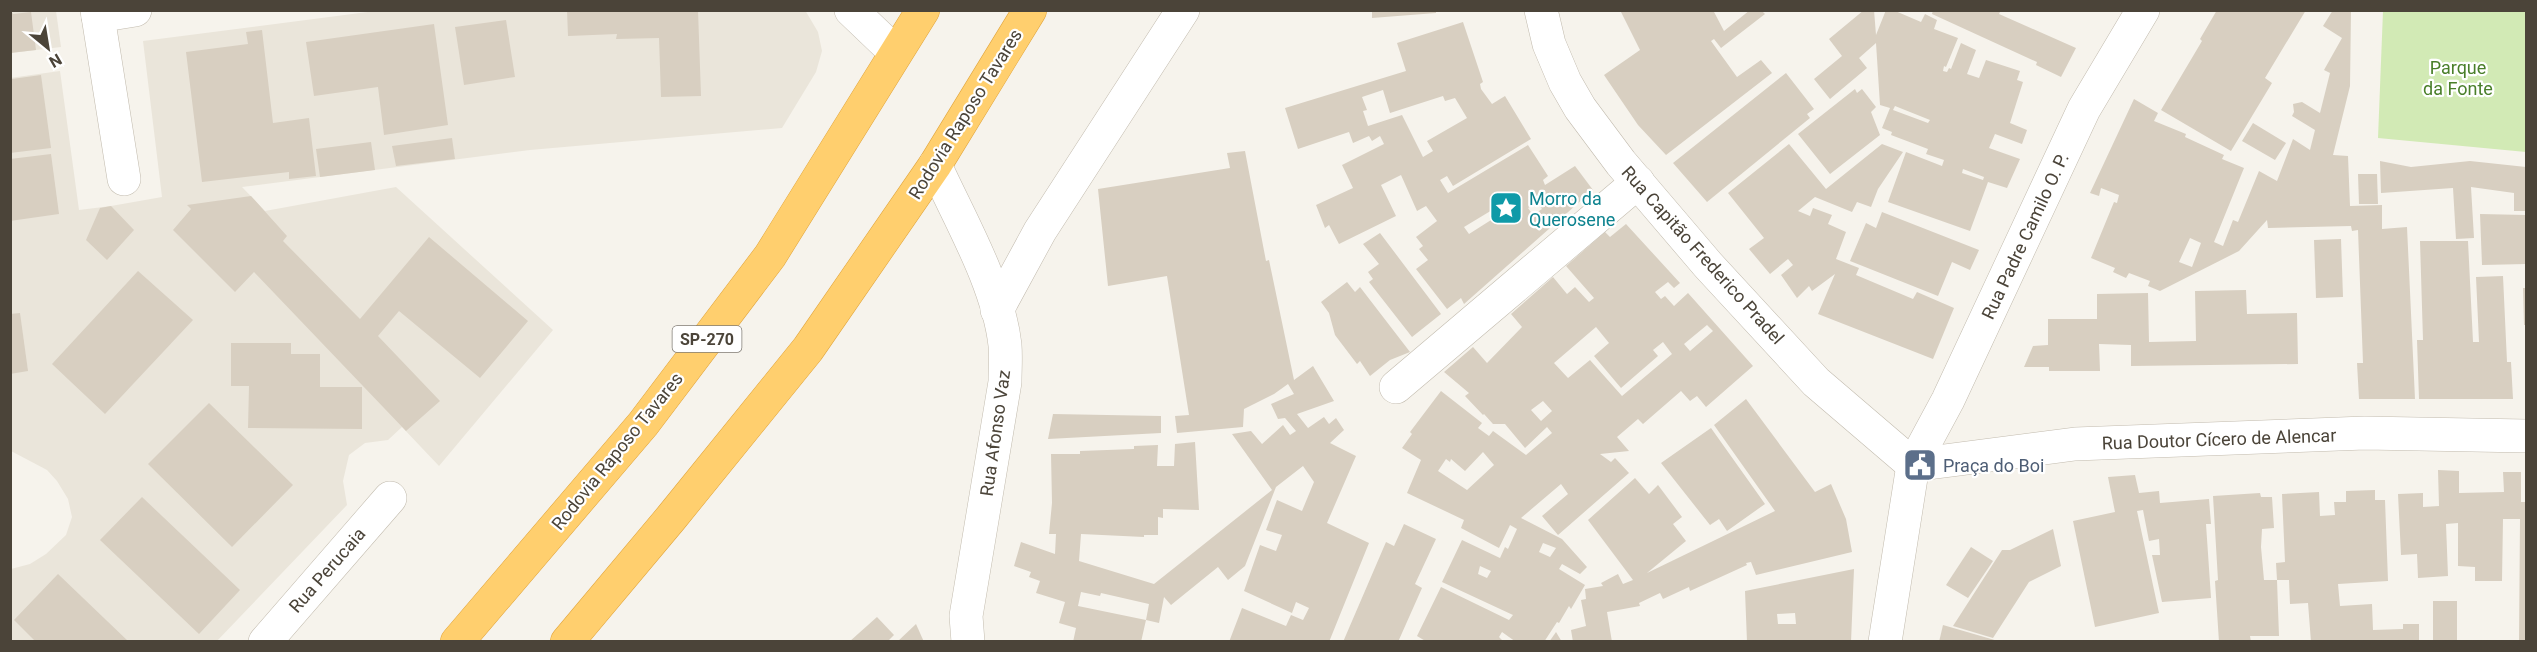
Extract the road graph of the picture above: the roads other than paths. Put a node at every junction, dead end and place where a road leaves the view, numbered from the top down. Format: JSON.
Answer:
{"nodes":[{"id":1,"x":135,"y":10,"type":"edge"},
{"id":2,"x":851,"y":10,"type":"edge"},
{"id":3,"x":923,"y":10,"type":"edge"},
{"id":4,"x":1030,"y":10,"type":"edge"},
{"id":5,"x":1183,"y":10,"type":"edge"},
{"id":6,"x":1541,"y":10,"type":"edge"},
{"id":7,"x":2143,"y":10,"type":"edge"},
{"id":8,"x":98,"y":13,"type":"edge"},
{"id":9,"x":895,"y":52,"type":"junction"},
{"id":10,"x":935,"y":165,"type":"junction"},
{"id":11,"x":124,"y":178,"type":"dead end"},
{"id":12,"x":1638,"y":182,"type":"junction"},
{"id":13,"x":997,"y":310,"type":"junction"},
{"id":14,"x":1396,"y":387,"type":"dead end"},
{"id":15,"x":2526,"y":436,"type":"edge"},
{"id":16,"x":1913,"y":465,"type":"junction"},
{"id":17,"x":390,"y":498,"type":"dead end"},
{"id":18,"x":265,"y":642,"type":"edge"},
{"id":19,"x":457,"y":642,"type":"edge"},
{"id":20,"x":567,"y":642,"type":"edge"},
{"id":21,"x":968,"y":642,"type":"edge"},
{"id":22,"x":1885,"y":642,"type":"edge"}],
"edges":[{"from":1,"to":8,"type":"street"},
{"from":2,"to":9,"type":"street"},
{"from":3,"to":9,"type":"highway","name":"Rodovia Raposo Tavares","number":"SP-270"},
{"from":4,"to":10,"type":"highway","name":"Rodovia Raposo Tavares"},
{"from":5,"to":13,"type":"street"},
{"from":6,"to":12,"type":"street","name":"Rua Capitão Frederico Pradel"},
{"from":7,"to":16,"type":"street","name":"Rua Padre Camilo O. P."},
{"from":8,"to":11,"type":"street"},
{"from":9,"to":19,"type":"highway","name":"Rodovia Raposo Tavares","number":"SP-270"},
{"from":10,"to":13,"type":"street","name":"Rua Afonso Vaz"},
{"from":10,"to":20,"type":"highway","name":"Rodovia Raposo Tavares"},
{"from":12,"to":14,"type":"street"},
{"from":12,"to":16,"type":"street","name":"Rua Capitão Frederico Pradel"},
{"from":13,"to":21,"type":"street","name":"Rua Afonso Vaz"},
{"from":15,"to":16,"type":"street","name":"Rua Doutor Cícero de Alencar"},
{"from":16,"to":22,"type":"street","name":"Rua Padre Camilo O. P."},
{"from":17,"to":18,"type":"street","name":"Rua Perucaia"}]}
